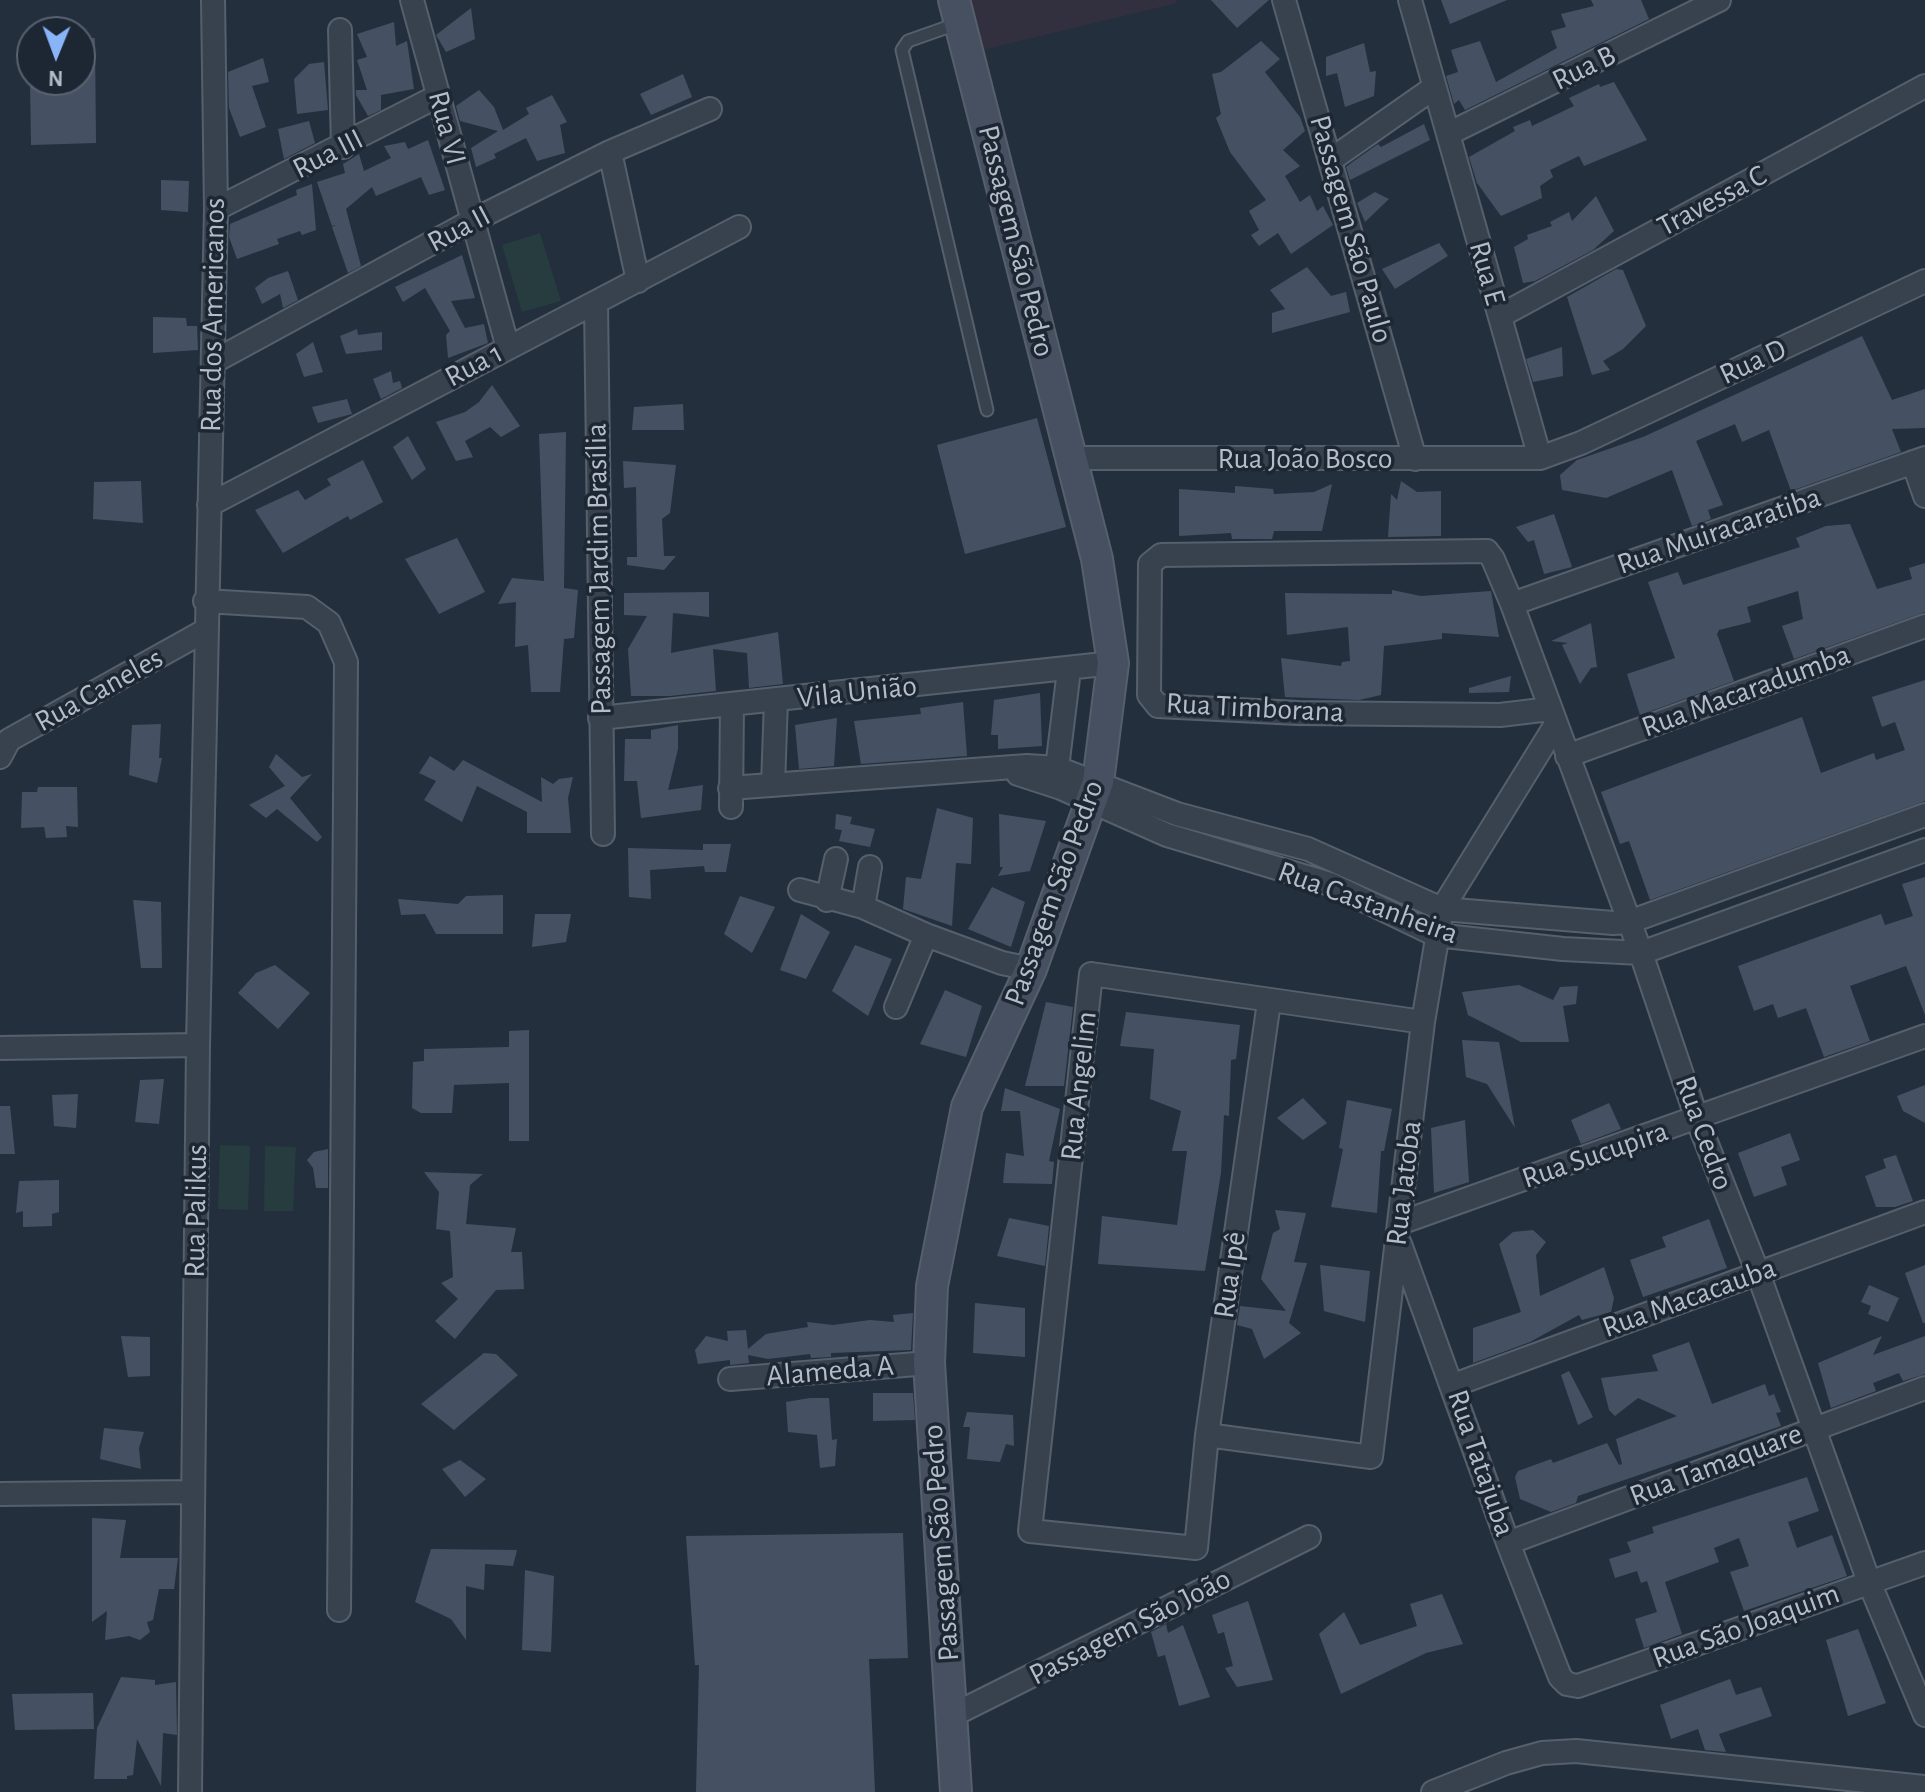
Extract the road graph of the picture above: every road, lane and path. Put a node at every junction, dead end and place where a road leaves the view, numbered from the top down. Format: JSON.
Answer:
{"nodes":[{"id":1,"x":213,"y":0,"type":"edge"},
{"id":2,"x":412,"y":0,"type":"edge"},
{"id":3,"x":1284,"y":0,"type":"edge"},
{"id":4,"x":1719,"y":0,"type":"edge"},
{"id":5,"x":1412,"y":8,"type":"edge"},
{"id":6,"x":957,"y":11,"type":"edge"},
{"id":7,"x":340,"y":30,"type":"dead end"},
{"id":8,"x":1925,"y":86,"type":"edge"},
{"id":9,"x":1432,"y":89,"type":"junction"},
{"id":10,"x":438,"y":96,"type":"junction"},
{"id":11,"x":710,"y":109,"type":"dead end"},
{"id":12,"x":1448,"y":134,"type":"junction"},
{"id":13,"x":343,"y":147,"type":"junction"},
{"id":14,"x":610,"y":152,"type":"junction"},
{"id":15,"x":1332,"y":159,"type":"junction"},
{"id":16,"x":216,"y":209,"type":"junction"},
{"id":17,"x":472,"y":221,"type":"junction"},
{"id":18,"x":739,"y":227,"type":"dead end"},
{"id":19,"x":638,"y":281,"type":"junction"},
{"id":20,"x":1925,"y":281,"type":"edge"},
{"id":21,"x":596,"y":304,"type":"junction"},
{"id":22,"x":1500,"y":316,"type":"junction"},
{"id":23,"x":508,"y":348,"type":"junction"},
{"id":24,"x":213,"y":362,"type":"junction"},
{"id":25,"x":987,"y":410,"type":"dead end"},
{"id":26,"x":1070,"y":458,"type":"junction"},
{"id":27,"x":1540,"y":458,"type":"junction"},
{"id":28,"x":1415,"y":459,"type":"junction"},
{"id":29,"x":1919,"y":460,"type":"edge"},
{"id":30,"x":1925,"y":496,"type":"edge"},
{"id":31,"x":209,"y":505,"type":"junction"},
{"id":32,"x":1487,"y":551,"type":"joint"},
{"id":33,"x":205,"y":601,"type":"junction"},
{"id":34,"x":1512,"y":604,"type":"junction"},
{"id":35,"x":1925,"y":626,"type":"edge"},
{"id":36,"x":206,"y":630,"type":"junction"},
{"id":37,"x":1113,"y":663,"type":"junction"},
{"id":38,"x":1069,"y":670,"type":"junction"},
{"id":39,"x":776,"y":700,"type":"junction"},
{"id":40,"x":732,"y":705,"type":"junction"},
{"id":41,"x":1552,"y":717,"type":"junction"},
{"id":42,"x":600,"y":718,"type":"junction"},
{"id":43,"x":1567,"y":756,"type":"junction"},
{"id":44,"x":0,"y":757,"type":"edge"},
{"id":45,"x":1057,"y":768,"type":"junction"},
{"id":46,"x":1005,"y":770,"type":"junction"},
{"id":47,"x":773,"y":785,"type":"junction"},
{"id":48,"x":1095,"y":792,"type":"junction"},
{"id":49,"x":1177,"y":814,"type":"junction"},
{"id":50,"x":1925,"y":815,"type":"edge"},
{"id":51,"x":603,"y":834,"type":"dead end"},
{"id":52,"x":1167,"y":835,"type":"junction"},
{"id":53,"x":1925,"y":850,"type":"edge"},
{"id":54,"x":836,"y":859,"type":"dead end"},
{"id":55,"x":870,"y":867,"type":"dead end"},
{"id":56,"x":800,"y":890,"type":"dead end"},
{"id":57,"x":827,"y":900,"type":"junction"},
{"id":58,"x":863,"y":907,"type":"junction"},
{"id":59,"x":1442,"y":909,"type":"junction"},
{"id":60,"x":1629,"y":922,"type":"junction"},
{"id":61,"x":926,"y":935,"type":"junction"},
{"id":62,"x":1436,"y":935,"type":"junction"},
{"id":63,"x":1641,"y":953,"type":"junction"},
{"id":64,"x":1031,"y":969,"type":"junction"},
{"id":65,"x":1269,"y":1002,"type":"junction"},
{"id":66,"x":896,"y":1007,"type":"dead end"},
{"id":67,"x":1423,"y":1022,"type":"junction"},
{"id":68,"x":1925,"y":1036,"type":"edge"},
{"id":69,"x":198,"y":1045,"type":"junction"},
{"id":70,"x":0,"y":1048,"type":"edge"},
{"id":71,"x":1697,"y":1119,"type":"junction"},
{"id":72,"x":1925,"y":1212,"type":"edge"},
{"id":73,"x":1399,"y":1231,"type":"junction"},
{"id":74,"x":1758,"y":1273,"type":"junction"},
{"id":75,"x":929,"y":1363,"type":"junction"},
{"id":76,"x":730,"y":1379,"type":"dead end"},
{"id":77,"x":1454,"y":1385,"type":"junction"},
{"id":78,"x":1925,"y":1388,"type":"edge"},
{"id":79,"x":1814,"y":1428,"type":"junction"},
{"id":80,"x":1207,"y":1435,"type":"junction"},
{"id":81,"x":193,"y":1492,"type":"junction"},
{"id":82,"x":0,"y":1494,"type":"edge"},
{"id":83,"x":1309,"y":1537,"type":"dead end"},
{"id":84,"x":1508,"y":1543,"type":"junction"},
{"id":85,"x":1196,"y":1548,"type":"joint"},
{"id":86,"x":1925,"y":1563,"type":"edge"},
{"id":87,"x":1869,"y":1582,"type":"junction"},
{"id":88,"x":339,"y":1610,"type":"dead end"},
{"id":89,"x":1567,"y":1684,"type":"joint"},
{"id":90,"x":1925,"y":1715,"type":"edge"},
{"id":91,"x":951,"y":1716,"type":"junction"},
{"id":92,"x":1820,"y":1784,"type":"edge"},
{"id":93,"x":1872,"y":1787,"type":"edge"},
{"id":94,"x":1918,"y":1789,"type":"edge"},
{"id":95,"x":190,"y":1792,"type":"edge"},
{"id":96,"x":956,"y":1792,"type":"edge"},
{"id":97,"x":1433,"y":1792,"type":"edge"}],
"edges":[{"from":1,"to":16,"type":"street","name":"Rua dos Americanos"},
{"from":2,"to":10,"type":"street","name":"Rua VI"},
{"from":3,"to":15,"type":"street","name":"Passagem São Paulo"},
{"from":4,"to":12,"type":"street","name":"Rua B"},
{"from":5,"to":9,"type":"street","name":"Rua E"},
{"from":6,"to":25,"type":"lane"},
{"from":6,"to":26,"type":"street","name":"Passagem São Pedro"},
{"from":7,"to":13,"type":"street"},
{"from":8,"to":22,"type":"street","name":"Travessa C"},
{"from":9,"to":12,"type":"street","name":"Rua E"},
{"from":9,"to":15,"type":"street"},
{"from":10,"to":13,"type":"street","name":"Rua III"},
{"from":10,"to":17,"type":"street","name":"Rua VI"},
{"from":11,"to":14,"type":"street","name":"Rua II"},
{"from":12,"to":22,"type":"street","name":"Rua E"},
{"from":13,"to":16,"type":"street","name":"Rua III"},
{"from":14,"to":17,"type":"street","name":"Rua II"},
{"from":14,"to":19,"type":"street"},
{"from":15,"to":28,"type":"street","name":"Passagem São Paulo"},
{"from":16,"to":24,"type":"street","name":"Rua dos Americanos"},
{"from":17,"to":23,"type":"street","name":"Rua VI"},
{"from":17,"to":24,"type":"street","name":"Rua II"},
{"from":18,"to":19,"type":"street","name":"Rua 1"},
{"from":19,"to":21,"type":"street","name":"Rua 1"},
{"from":20,"to":27,"type":"street","name":"Rua D"},
{"from":21,"to":23,"type":"street","name":"Rua 1"},
{"from":21,"to":42,"type":"street","name":"Passagem Jardim Brasília"},
{"from":22,"to":27,"type":"street","name":"Rua E"},
{"from":23,"to":31,"type":"street","name":"Rua 1"},
{"from":24,"to":31,"type":"street","name":"Rua dos Americanos"},
{"from":26,"to":28,"type":"street","name":"Rua João Bosco"},
{"from":26,"to":37,"type":"street","name":"Passagem São Pedro"},
{"from":27,"to":28,"type":"street","name":"Rua João Bosco"},
{"from":29,"to":30,"type":"street"},
{"from":29,"to":34,"type":"street","name":"Rua Muiracaratiba"},
{"from":31,"to":33,"type":"street","name":"Rua dos Americanos"},
{"from":32,"to":34,"type":"street","name":"Rua Cedro"},
{"from":32,"to":41,"type":"street","name":"Rua Timborana"},
{"from":33,"to":36,"type":"street","name":"Rua dos Americanos"},
{"from":33,"to":88,"type":"street"},
{"from":34,"to":41,"type":"street","name":"Rua Cedro"},
{"from":35,"to":43,"type":"street","name":"Rua Macaradumba"},
{"from":36,"to":44,"type":"street","name":"Rua Caneles"},
{"from":36,"to":69,"type":"street","name":"Rua Palikus"},
{"from":37,"to":38,"type":"street","name":"Vila União"},
{"from":37,"to":48,"type":"street","name":"Passagem São Pedro"},
{"from":38,"to":39,"type":"street","name":"Vila União"},
{"from":38,"to":45,"type":"street"},
{"from":39,"to":40,"type":"street","name":"Vila União"},
{"from":39,"to":47,"type":"street"},
{"from":40,"to":42,"type":"street","name":"Vila União"},
{"from":40,"to":47,"type":"street"},
{"from":41,"to":43,"type":"street","name":"Rua Cedro"},
{"from":41,"to":59,"type":"street","name":"Rua Jatoba"},
{"from":42,"to":51,"type":"street","name":"Passagem Jardim Brasília"},
{"from":43,"to":60,"type":"street","name":"Rua Cedro"},
{"from":45,"to":46,"type":"street"},
{"from":45,"to":48,"type":"street"},
{"from":46,"to":47,"type":"street"},
{"from":46,"to":48,"type":"street"},
{"from":48,"to":49,"type":"street","name":"Rua Castanheira"},
{"from":48,"to":52,"type":"street","name":"Rua Castanheira"},
{"from":48,"to":64,"type":"street","name":"Passagem São Pedro"},
{"from":49,"to":52,"type":"street"},
{"from":49,"to":59,"type":"street","name":"Rua Castanheira"},
{"from":50,"to":60,"type":"street","name":"Rua Castanheira"},
{"from":52,"to":62,"type":"street","name":"Rua Castanheira"},
{"from":53,"to":63,"type":"street","name":"Rua Castanheira"},
{"from":54,"to":57,"type":"street"},
{"from":55,"to":58,"type":"street"},
{"from":56,"to":57,"type":"street"},
{"from":57,"to":58,"type":"street"},
{"from":58,"to":61,"type":"street"},
{"from":59,"to":60,"type":"street","name":"Rua Castanheira"},
{"from":59,"to":62,"type":"street","name":"Rua Jatoba"},
{"from":60,"to":63,"type":"street","name":"Rua Cedro"},
{"from":61,"to":64,"type":"street"},
{"from":61,"to":66,"type":"street"},
{"from":62,"to":63,"type":"street","name":"Rua Castanheira"},
{"from":62,"to":67,"type":"street","name":"Rua Jatoba"},
{"from":63,"to":71,"type":"street","name":"Rua Cedro"},
{"from":64,"to":75,"type":"street","name":"Passagem São Pedro"},
{"from":65,"to":67,"type":"street","name":"Rua Angelim"},
{"from":65,"to":80,"type":"street","name":"Rua Ipê"},
{"from":65,"to":85,"type":"street","name":"Rua Angelim"},
{"from":67,"to":73,"type":"street","name":"Rua Jatoba"},
{"from":68,"to":71,"type":"street","name":"Rua Sucupira"},
{"from":69,"to":70,"type":"street"},
{"from":69,"to":81,"type":"street","name":"Rua Palikus"},
{"from":71,"to":73,"type":"street","name":"Rua Sucupira"},
{"from":71,"to":74,"type":"street","name":"Rua Cedro"},
{"from":72,"to":74,"type":"street","name":"Rua Macacauba"},
{"from":73,"to":77,"type":"street","name":"Rua Tatajuba"},
{"from":73,"to":80,"type":"street","name":"Rua Jatoba"},
{"from":74,"to":77,"type":"street","name":"Rua Macacauba"},
{"from":74,"to":79,"type":"street","name":"Rua Cedro"},
{"from":75,"to":76,"type":"street","name":"Alameda A"},
{"from":75,"to":91,"type":"street","name":"Passagem São Pedro"},
{"from":77,"to":84,"type":"street","name":"Rua Tatajuba"},
{"from":78,"to":79,"type":"street","name":"Rua Tamaquare"},
{"from":79,"to":84,"type":"street","name":"Rua Tamaquare"},
{"from":79,"to":87,"type":"street","name":"Rua Cedro"},
{"from":80,"to":85,"type":"street","name":"Rua Ipê"},
{"from":81,"to":82,"type":"street"},
{"from":81,"to":95,"type":"street","name":"Rua Palikus"},
{"from":83,"to":91,"type":"street","name":"Passagem São João"},
{"from":84,"to":89,"type":"street","name":"Rua Tatajuba"},
{"from":86,"to":87,"type":"street","name":"Rua São Joaquim"},
{"from":87,"to":89,"type":"street","name":"Rua São Joaquim"},
{"from":87,"to":90,"type":"street","name":"Rua Cedro"},
{"from":91,"to":96,"type":"street","name":"Passagem São Pedro"},
{"from":92,"to":93,"type":"street"},
{"from":92,"to":97,"type":"street"},
{"from":93,"to":94,"type":"street"}]}
